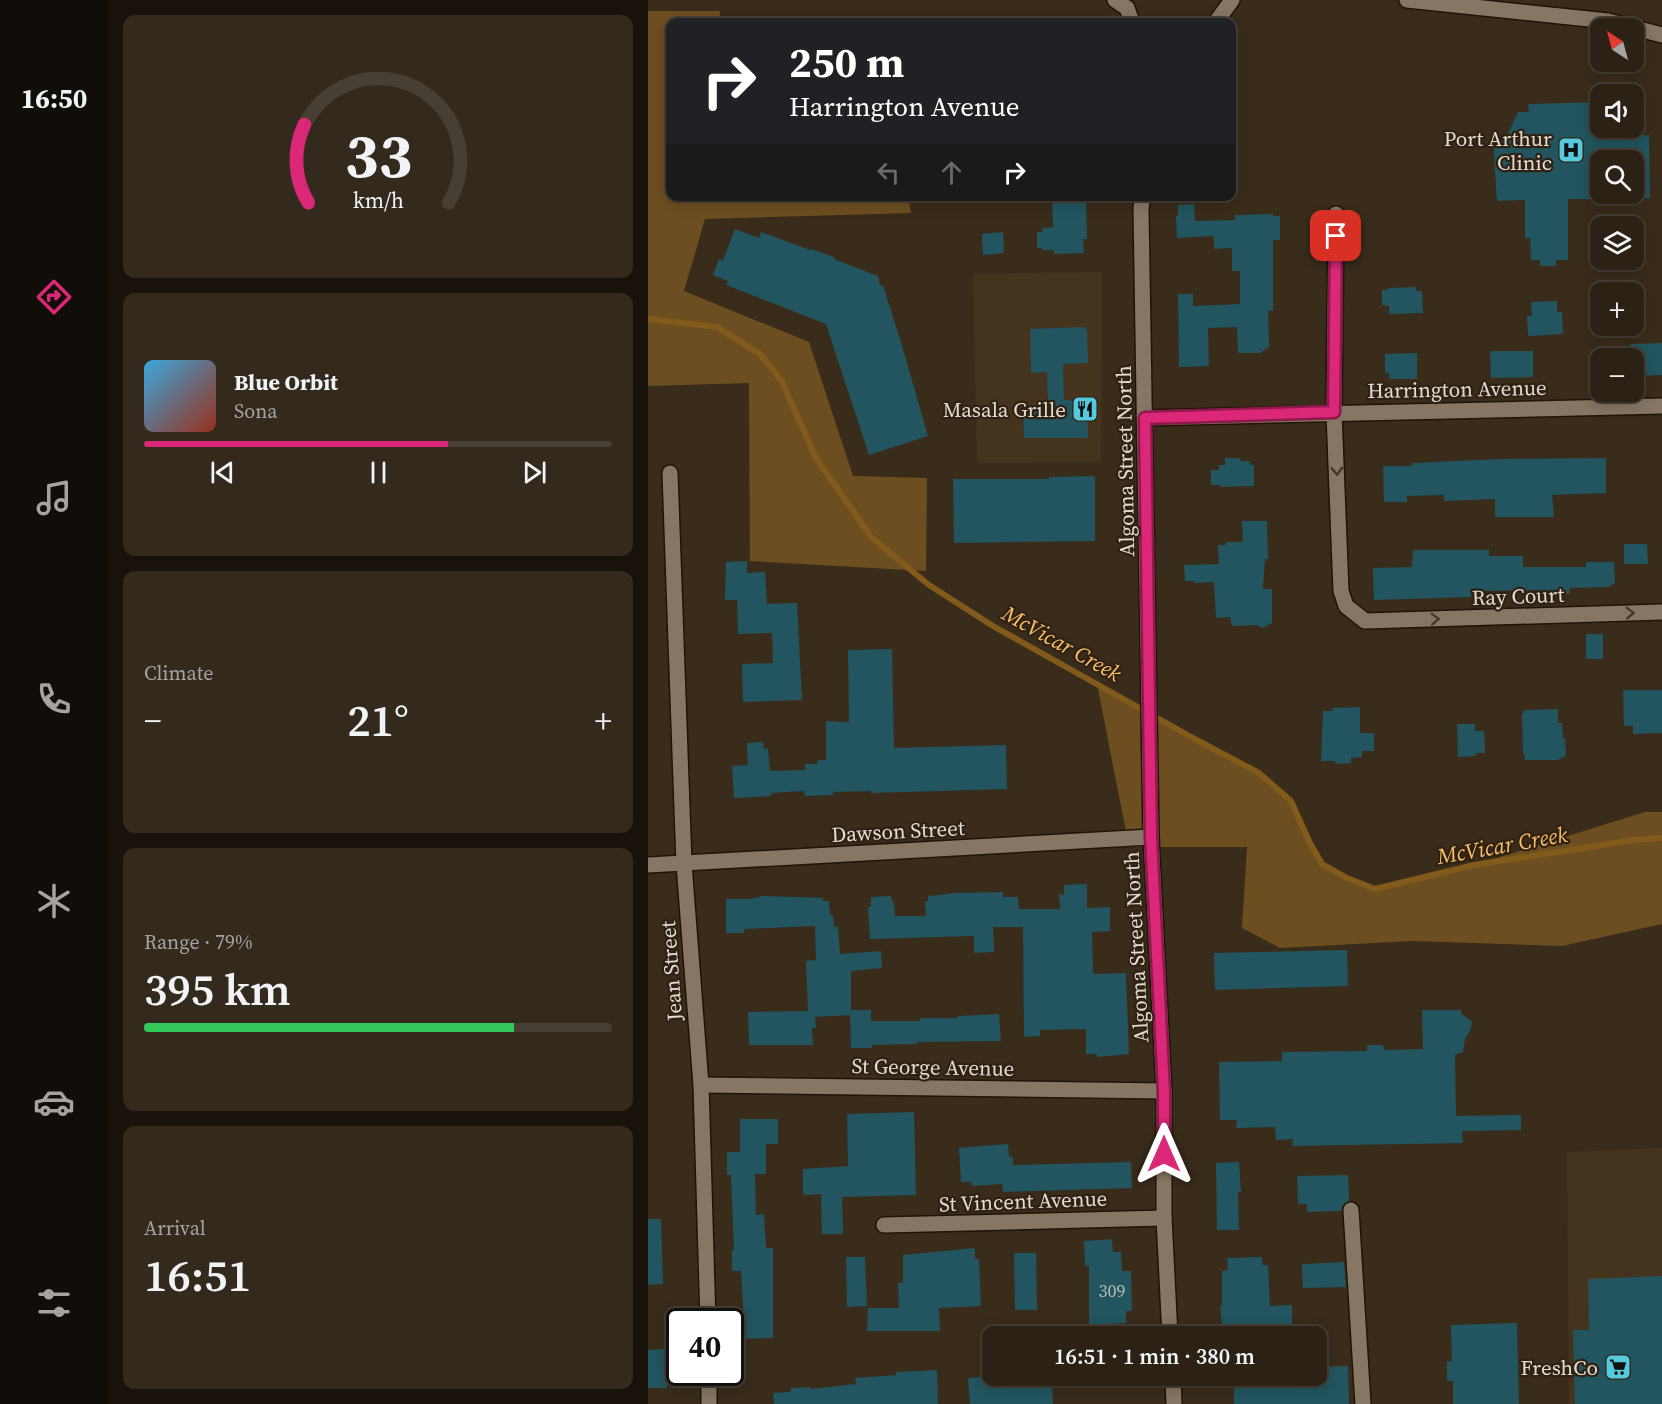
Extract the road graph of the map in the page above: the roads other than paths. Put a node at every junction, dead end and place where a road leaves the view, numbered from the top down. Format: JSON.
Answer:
{"nodes":[{"id":1,"x":1114,"y":0,"type":"edge"},
{"id":2,"x":1232,"y":0,"type":"edge"},
{"id":3,"x":1407,"y":0,"type":"edge"},
{"id":4,"x":1131,"y":18,"type":"edge"},
{"id":5,"x":1219,"y":18,"type":"edge"},
{"id":6,"x":1662,"y":35,"type":"edge"},
{"id":7,"x":1142,"y":201,"type":"edge"},
{"id":8,"x":1336,"y":214,"type":"dead end"},
{"id":9,"x":1662,"y":406,"type":"edge"},
{"id":10,"x":1334,"y":412,"type":"junction"},
{"id":11,"x":1145,"y":418,"type":"junction"},
{"id":12,"x":670,"y":473,"type":"dead end"},
{"id":13,"x":1662,"y":612,"type":"edge"},
{"id":14,"x":1151,"y":837,"type":"junction"},
{"id":15,"x":684,"y":864,"type":"junction"},
{"id":16,"x":648,"y":865,"type":"edge"},
{"id":17,"x":701,"y":1085,"type":"junction"},
{"id":18,"x":1164,"y":1091,"type":"junction"},
{"id":19,"x":1351,"y":1210,"type":"dead end"},
{"id":20,"x":1164,"y":1218,"type":"junction"},
{"id":21,"x":884,"y":1226,"type":"dead end"},
{"id":22,"x":708,"y":1308,"type":"edge"},
{"id":23,"x":1169,"y":1326,"type":"edge"},
{"id":24,"x":709,"y":1386,"type":"edge"},
{"id":25,"x":1173,"y":1386,"type":"edge"},
{"id":26,"x":709,"y":1404,"type":"edge"},
{"id":27,"x":1174,"y":1404,"type":"edge"},
{"id":28,"x":1363,"y":1404,"type":"edge"}],
"edges":[{"from":1,"to":4,"type":"street"},
{"from":2,"to":5,"type":"street"},
{"from":3,"to":6,"type":"street"},
{"from":7,"to":11,"type":"street","name":"Algoma Street North"},
{"from":8,"to":10,"type":"street"},
{"from":9,"to":10,"type":"street","name":"Harrington Avenue"},
{"from":10,"to":11,"type":"street","name":"Harrington Avenue"},
{"from":10,"to":13,"type":"street","name":"Ray Court","one_way":true},
{"from":11,"to":14,"type":"street","name":"Algoma Street North"},
{"from":12,"to":15,"type":"street","name":"Jean Street"},
{"from":14,"to":15,"type":"street","name":"Dawson Street"},
{"from":14,"to":18,"type":"street","name":"Algoma Street North"},
{"from":15,"to":16,"type":"street","name":"Dawson Street"},
{"from":15,"to":17,"type":"street","name":"Jean Street"},
{"from":17,"to":18,"type":"street","name":"St George Avenue"},
{"from":17,"to":22,"type":"street","name":"Jean Street"},
{"from":18,"to":20,"type":"street","name":"Algoma Street North"},
{"from":19,"to":28,"type":"street"},
{"from":20,"to":21,"type":"street","name":"St Vincent Avenue"},
{"from":20,"to":23,"type":"street","name":"Algoma Street North"},
{"from":24,"to":26,"type":"street"},
{"from":25,"to":27,"type":"street"}]}
